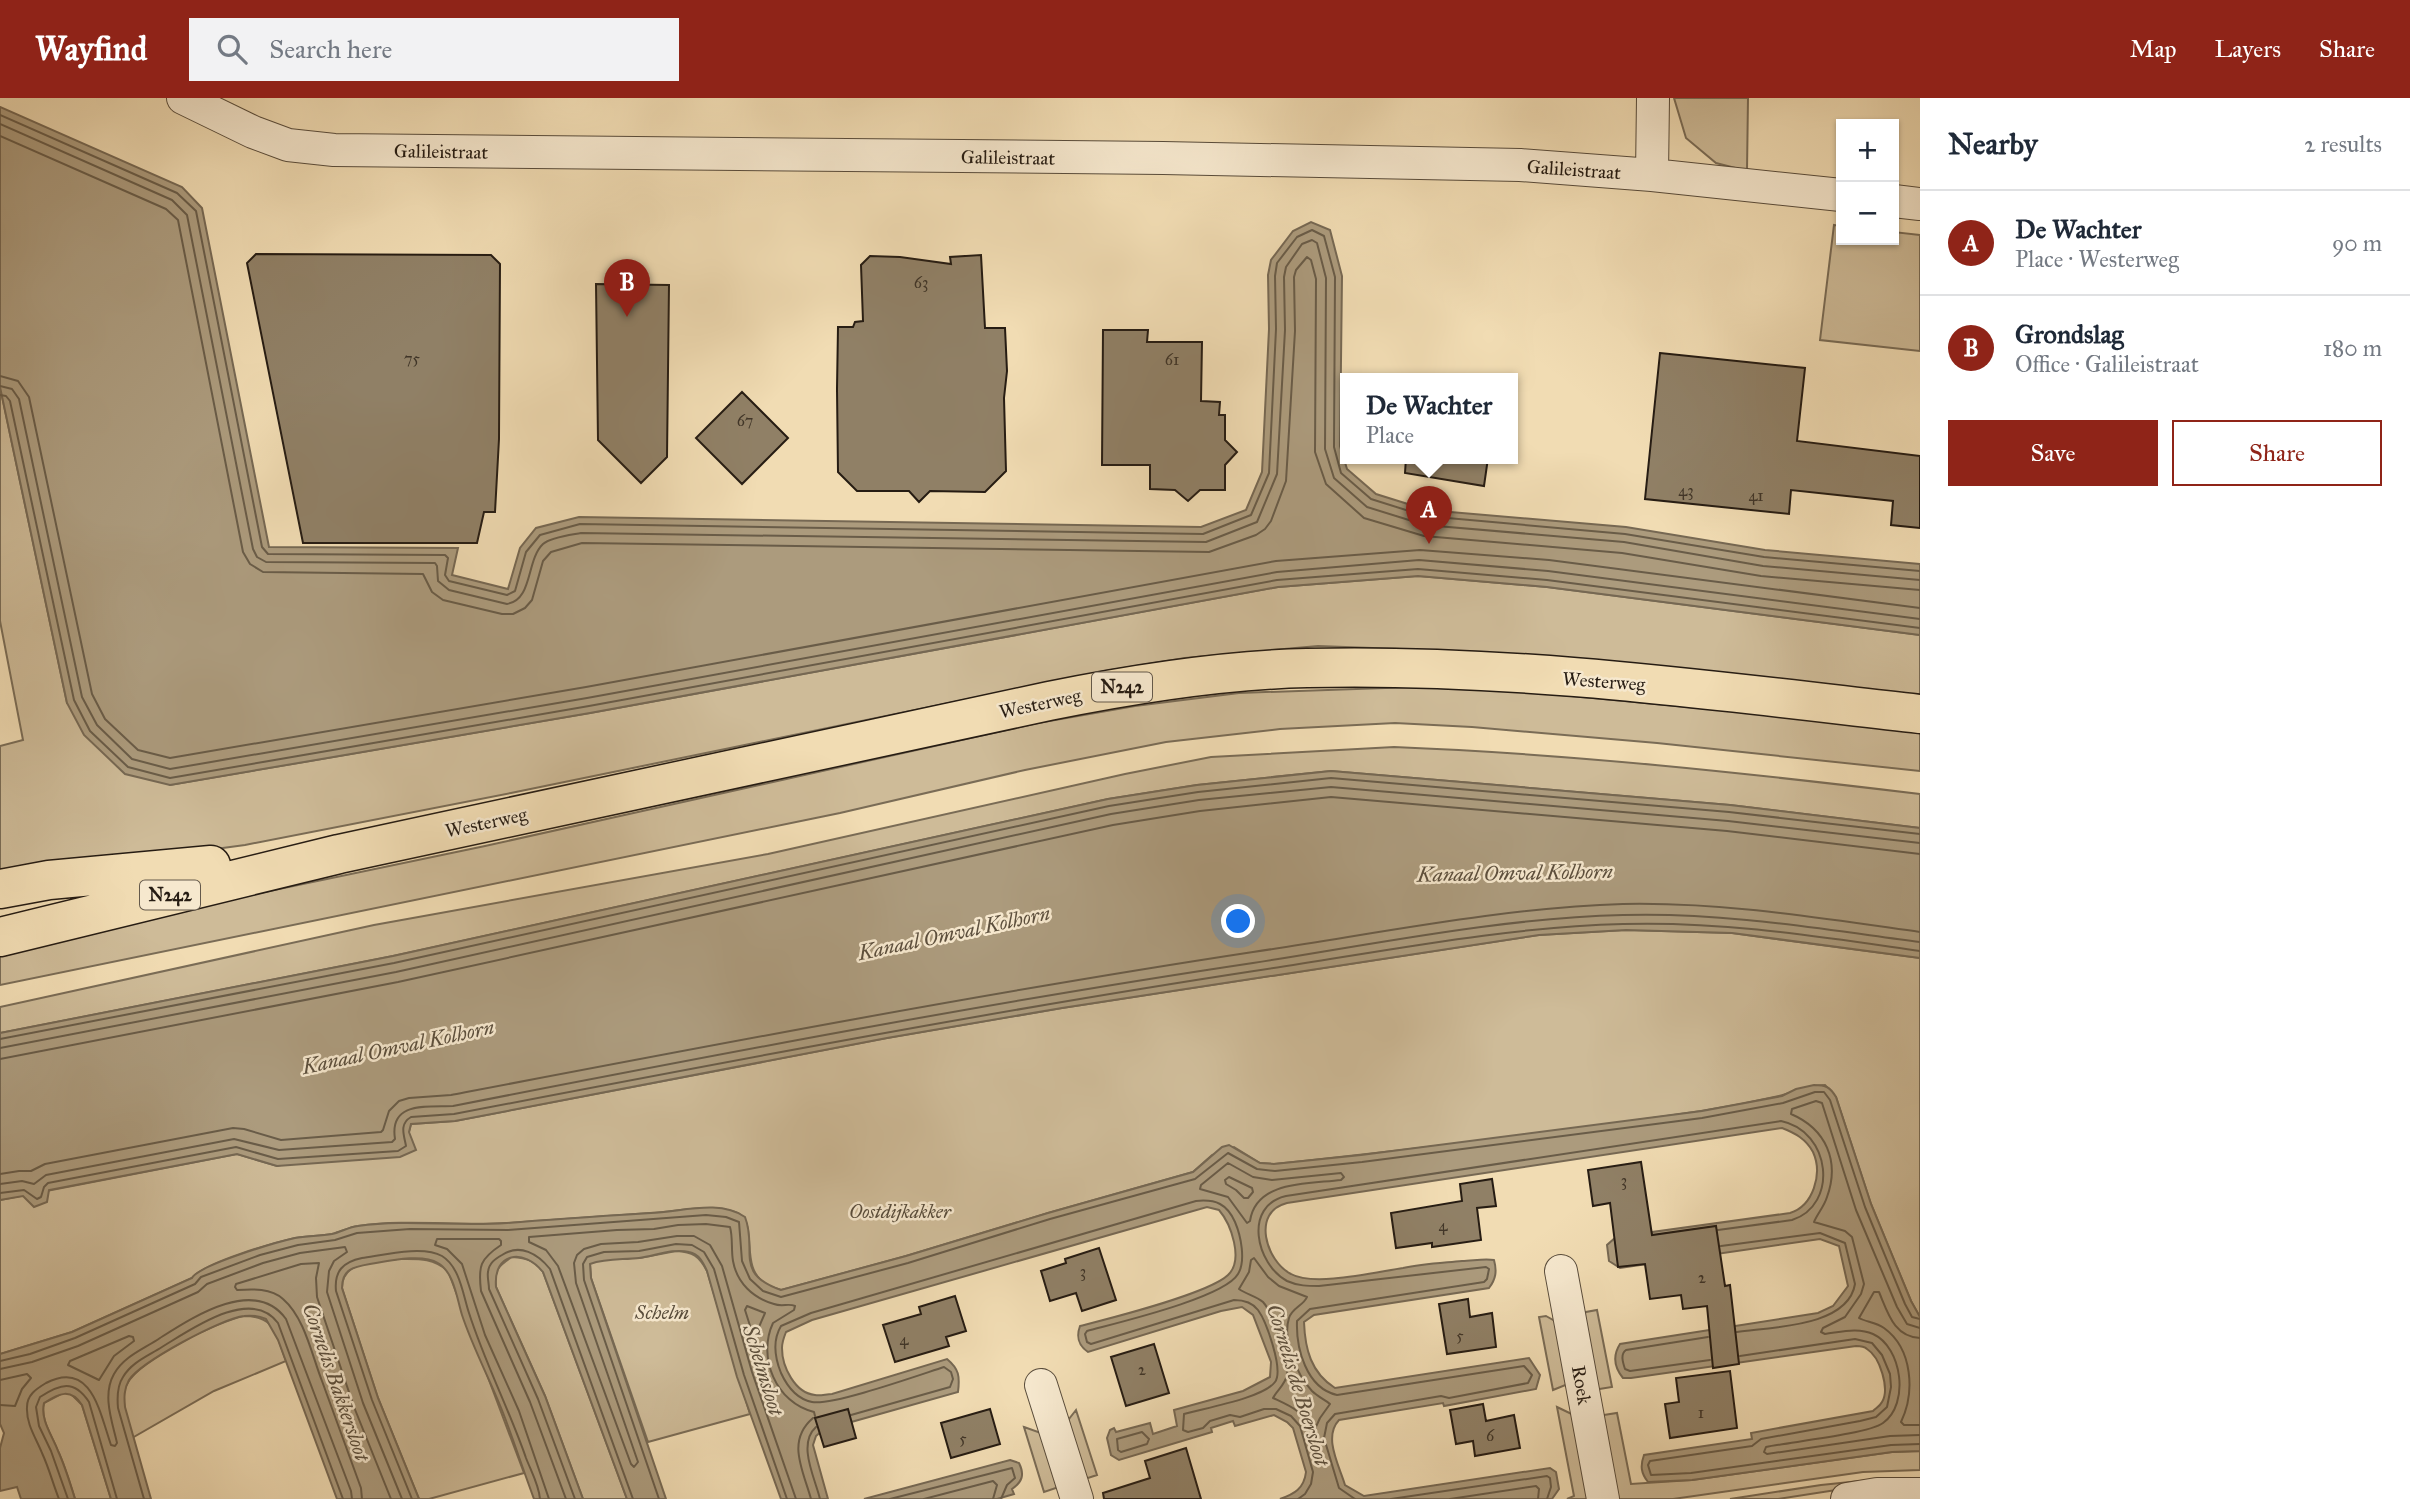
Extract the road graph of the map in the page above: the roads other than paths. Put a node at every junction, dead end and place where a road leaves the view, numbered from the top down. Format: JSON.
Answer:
{"nodes":[{"id":1,"x":183,"y":98,"type":"edge"},
{"id":2,"x":1653,"y":98,"type":"edge"},
{"id":3,"x":1651,"y":175,"type":"junction"},
{"id":4,"x":1836,"y":194,"type":"edge"},
{"id":5,"x":1899,"y":202,"type":"edge"},
{"id":6,"x":1920,"y":204,"type":"edge"},
{"id":7,"x":1920,"y":714,"type":"edge"},
{"id":8,"x":339,"y":854,"type":"junction"},
{"id":9,"x":0,"y":889,"type":"edge"},
{"id":10,"x":0,"y":937,"type":"edge"},
{"id":11,"x":1561,"y":1271,"type":"dead end"},
{"id":12,"x":1041,"y":1385,"type":"dead end"},
{"id":13,"x":1920,"y":1494,"type":"edge"},
{"id":14,"x":1077,"y":1499,"type":"edge"},
{"id":15,"x":1603,"y":1499,"type":"edge"},
{"id":16,"x":1847,"y":1499,"type":"edge"}],
"edges":[{"from":1,"to":3,"type":"street","name":"Galileistraat"},
{"from":2,"to":3,"type":"street"},
{"from":3,"to":4,"type":"street","name":"Galileistraat"},
{"from":5,"to":6,"type":"street"},
{"from":7,"to":8,"type":"main road","name":"Westerweg","number":"N242"},
{"from":8,"to":9,"type":"main road","name":"Westerweg","number":"N242"},
{"from":8,"to":10,"type":"main road","name":"Westerweg","number":"N242"},
{"from":11,"to":15,"type":"street","name":"Roek"},
{"from":12,"to":14,"type":"street"},
{"from":13,"to":16,"type":"street"}]}
